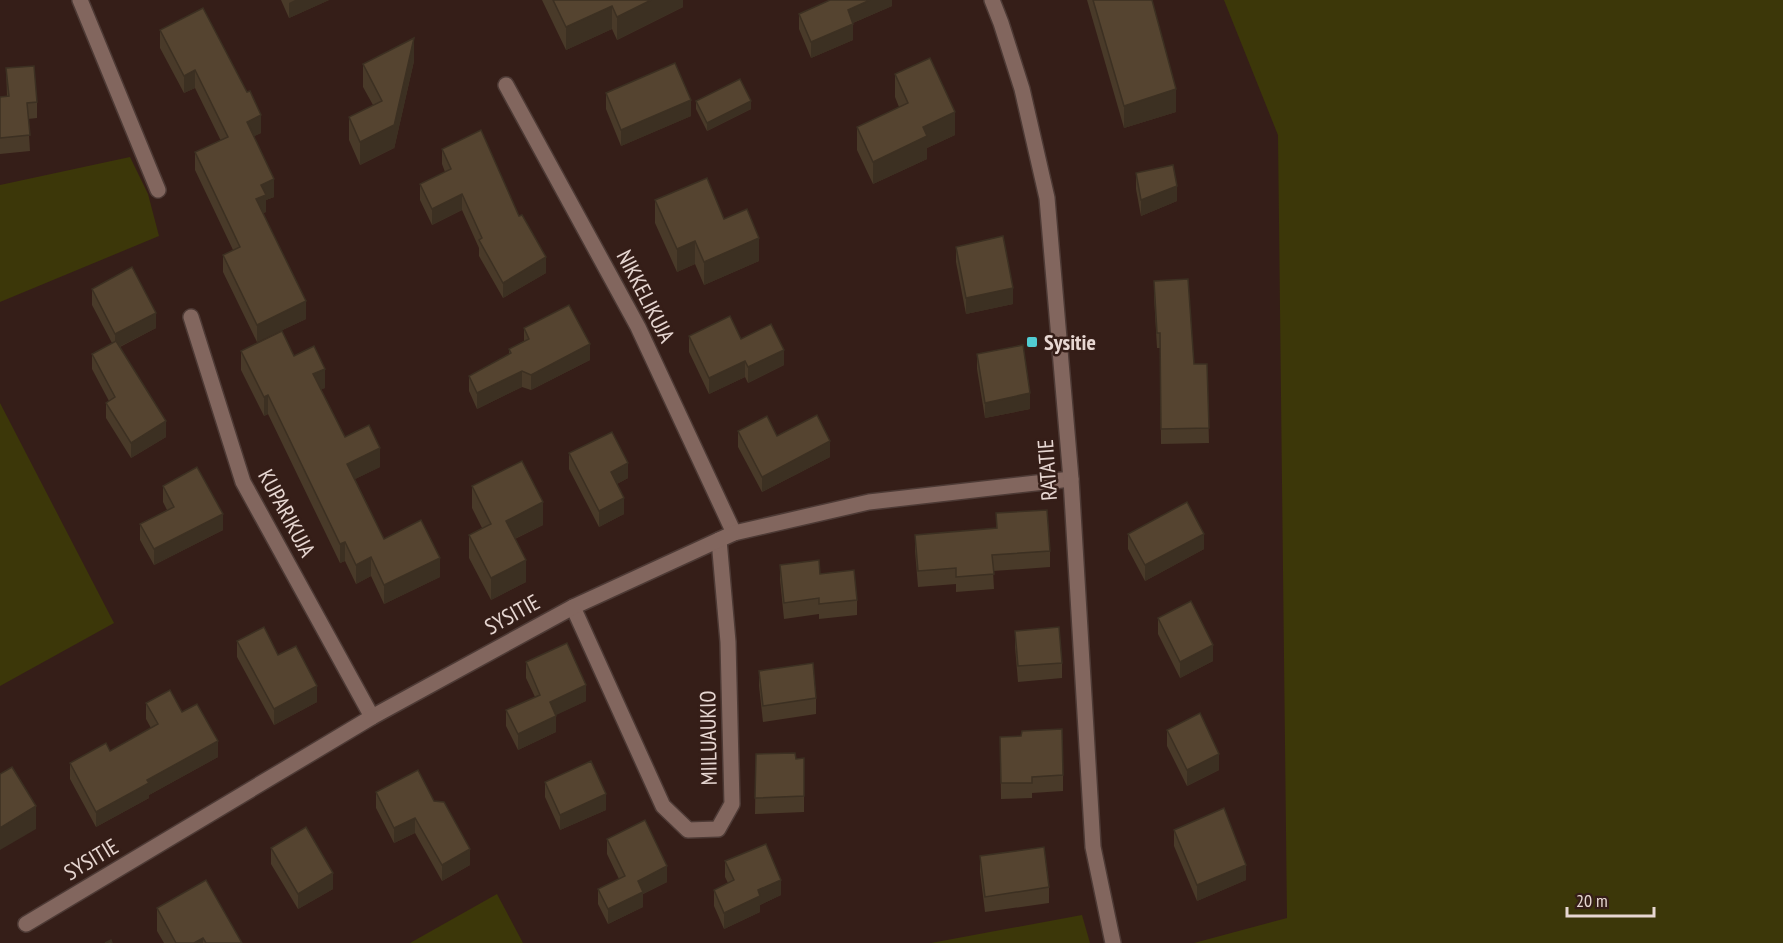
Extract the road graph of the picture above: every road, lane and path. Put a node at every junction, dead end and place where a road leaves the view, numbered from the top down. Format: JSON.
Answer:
{"nodes":[{"id":1,"x":80,"y":0,"type":"edge"},
{"id":2,"x":992,"y":0,"type":"edge"},
{"id":3,"x":506,"y":85,"type":"dead end"},
{"id":4,"x":158,"y":190,"type":"dead end"},
{"id":5,"x":191,"y":317,"type":"dead end"},
{"id":6,"x":1071,"y":479,"type":"junction"},
{"id":7,"x":734,"y":533,"type":"junction"},
{"id":8,"x":719,"y":540,"type":"junction"},
{"id":9,"x":573,"y":607,"type":"junction"},
{"id":10,"x":372,"y":717,"type":"junction"},
{"id":11,"x":26,"y":924,"type":"dead end"},
{"id":12,"x":1113,"y":943,"type":"edge"}],
"edges":[{"from":1,"to":4,"type":"street"},
{"from":2,"to":6,"type":"street","name":"RATATIE"},
{"from":3,"to":7,"type":"street","name":"NIKKELIKUJA"},
{"from":5,"to":10,"type":"street","name":"KUPARIKUJA"},
{"from":6,"to":7,"type":"street","name":"SYSITIE"},
{"from":6,"to":12,"type":"street","name":"RATATIE"},
{"from":7,"to":8,"type":"street","name":"SYSITIE"},
{"from":8,"to":9,"type":"street","name":"SYSITIE"},
{"from":8,"to":9,"type":"street","name":"MIILUAUKIO"},
{"from":9,"to":10,"type":"street","name":"SYSITIE"},
{"from":10,"to":11,"type":"street","name":"SYSITIE"}]}
